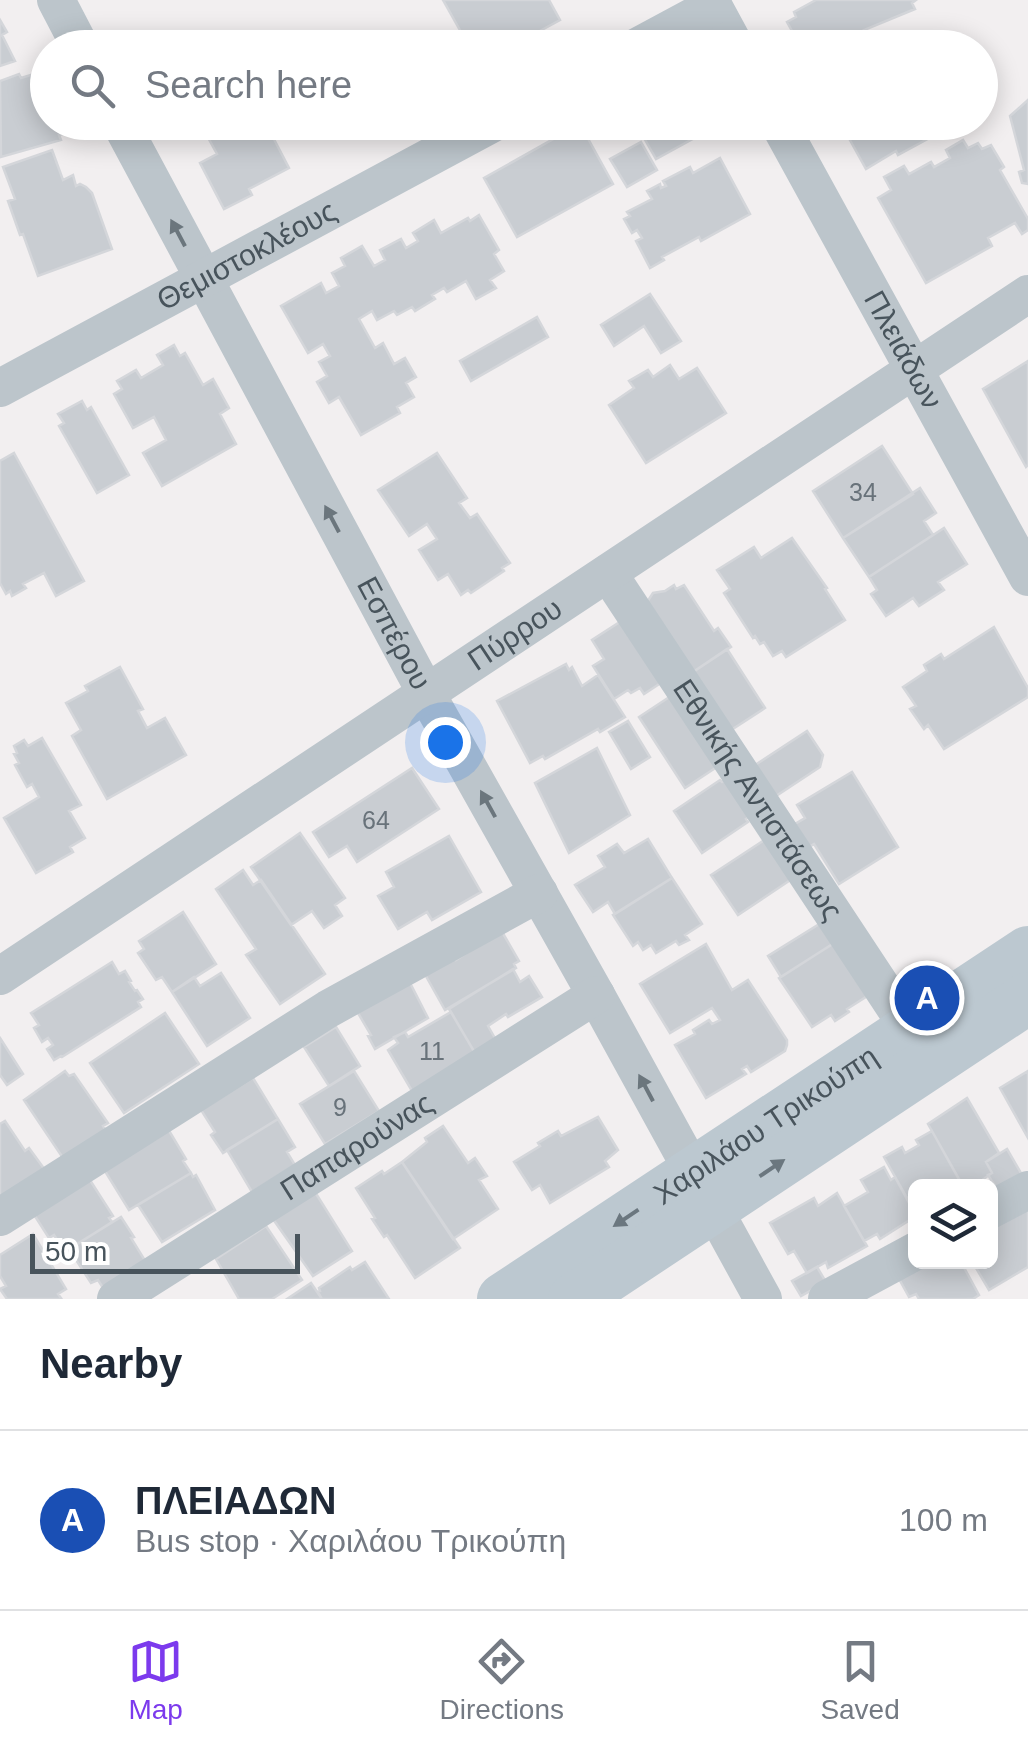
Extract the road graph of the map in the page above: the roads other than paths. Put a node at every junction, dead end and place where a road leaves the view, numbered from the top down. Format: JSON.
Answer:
{"nodes":[{"id":1,"x":56,"y":0,"type":"edge"},
{"id":2,"x":711,"y":3,"type":"edge"},
{"id":3,"x":72,"y":30,"type":"edge"},
{"id":4,"x":665,"y":30,"type":"edge"},
{"id":5,"x":726,"y":30,"type":"edge"},
{"id":6,"x":129,"y":140,"type":"edge"},
{"id":7,"x":462,"y":140,"type":"edge"},
{"id":8,"x":788,"y":140,"type":"edge"},
{"id":9,"x":203,"y":280,"type":"junction"},
{"id":10,"x":1028,"y":294,"type":"edge"},
{"id":11,"x":914,"y":369,"type":"junction"},
{"id":12,"x":0,"y":388,"type":"edge"},
{"id":13,"x":608,"y":573,"type":"junction"},
{"id":14,"x":1028,"y":576,"type":"edge"},
{"id":15,"x":426,"y":693,"type":"junction"},
{"id":16,"x":538,"y":893,"type":"junction"},
{"id":17,"x":1028,"y":952,"type":"edge"},
{"id":18,"x":0,"y":976,"type":"edge"},
{"id":19,"x":596,"y":995,"type":"junction"},
{"id":20,"x":1028,"y":998,"type":"edge"},
{"id":21,"x":910,"y":1030,"type":"junction"},
{"id":22,"x":1028,"y":1190,"type":"edge"},
{"id":23,"x":702,"y":1191,"type":"junction"},
{"id":24,"x":998,"y":1206,"type":"edge"},
{"id":25,"x":0,"y":1217,"type":"edge"},
{"id":26,"x":908,"y":1255,"type":"edge"},
{"id":27,"x":116,"y":1299,"type":"edge"},
{"id":28,"x":504,"y":1299,"type":"edge"},
{"id":29,"x":574,"y":1299,"type":"edge"},
{"id":30,"x":763,"y":1299,"type":"edge"},
{"id":31,"x":826,"y":1299,"type":"edge"}],
"edges":[{"from":1,"to":3,"type":"street"},
{"from":2,"to":4,"type":"street"},
{"from":2,"to":5,"type":"street"},
{"from":9,"to":6,"type":"street","name":"Εσπέρου","one_way":true},
{"from":7,"to":9,"type":"street","name":"Θεμιστοκλέους"},
{"from":8,"to":11,"type":"street","name":"Πλειάδων"},
{"from":9,"to":12,"type":"street","name":"Θεμιστοκλέους"},
{"from":15,"to":9,"type":"street","name":"Εσπέρου","one_way":true},
{"from":10,"to":11,"type":"street","name":"Πύρρου"},
{"from":11,"to":13,"type":"street","name":"Πύρρου"},
{"from":11,"to":14,"type":"street","name":"Πλειάδων"},
{"from":13,"to":15,"type":"street","name":"Πύρρου"},
{"from":13,"to":21,"type":"street","name":"Εθνικής Αντιστάσεως"},
{"from":16,"to":15,"type":"street","name":"Εσπέρου","one_way":true},
{"from":15,"to":18,"type":"street","name":"Πύρρου"},
{"from":16,"to":19,"type":"street","name":"Εσπέρου"},
{"from":16,"to":25,"type":"street"},
{"from":17,"to":21,"type":"main road","name":"Χαριλάου Τρικούπη"},
{"from":23,"to":19,"type":"street","name":"Εσπέρου","one_way":true},
{"from":19,"to":27,"type":"street","name":"Παπαρούνας"},
{"from":23,"to":20,"type":"main road","name":"Χαριλάου Τρικούπη","one_way":true},
{"from":21,"to":23,"type":"main road","name":"Χαριλάου Τρικούπη"},
{"from":22,"to":24,"type":"street"},
{"from":23,"to":28,"type":"main road","name":"Χαριλάου Τρικούπη","one_way":true},
{"from":23,"to":29,"type":"main road","name":"Χαριλάου Τρικούπη"},
{"from":23,"to":30,"type":"street","name":"Εσπέρου"},
{"from":26,"to":31,"type":"street"}]}
